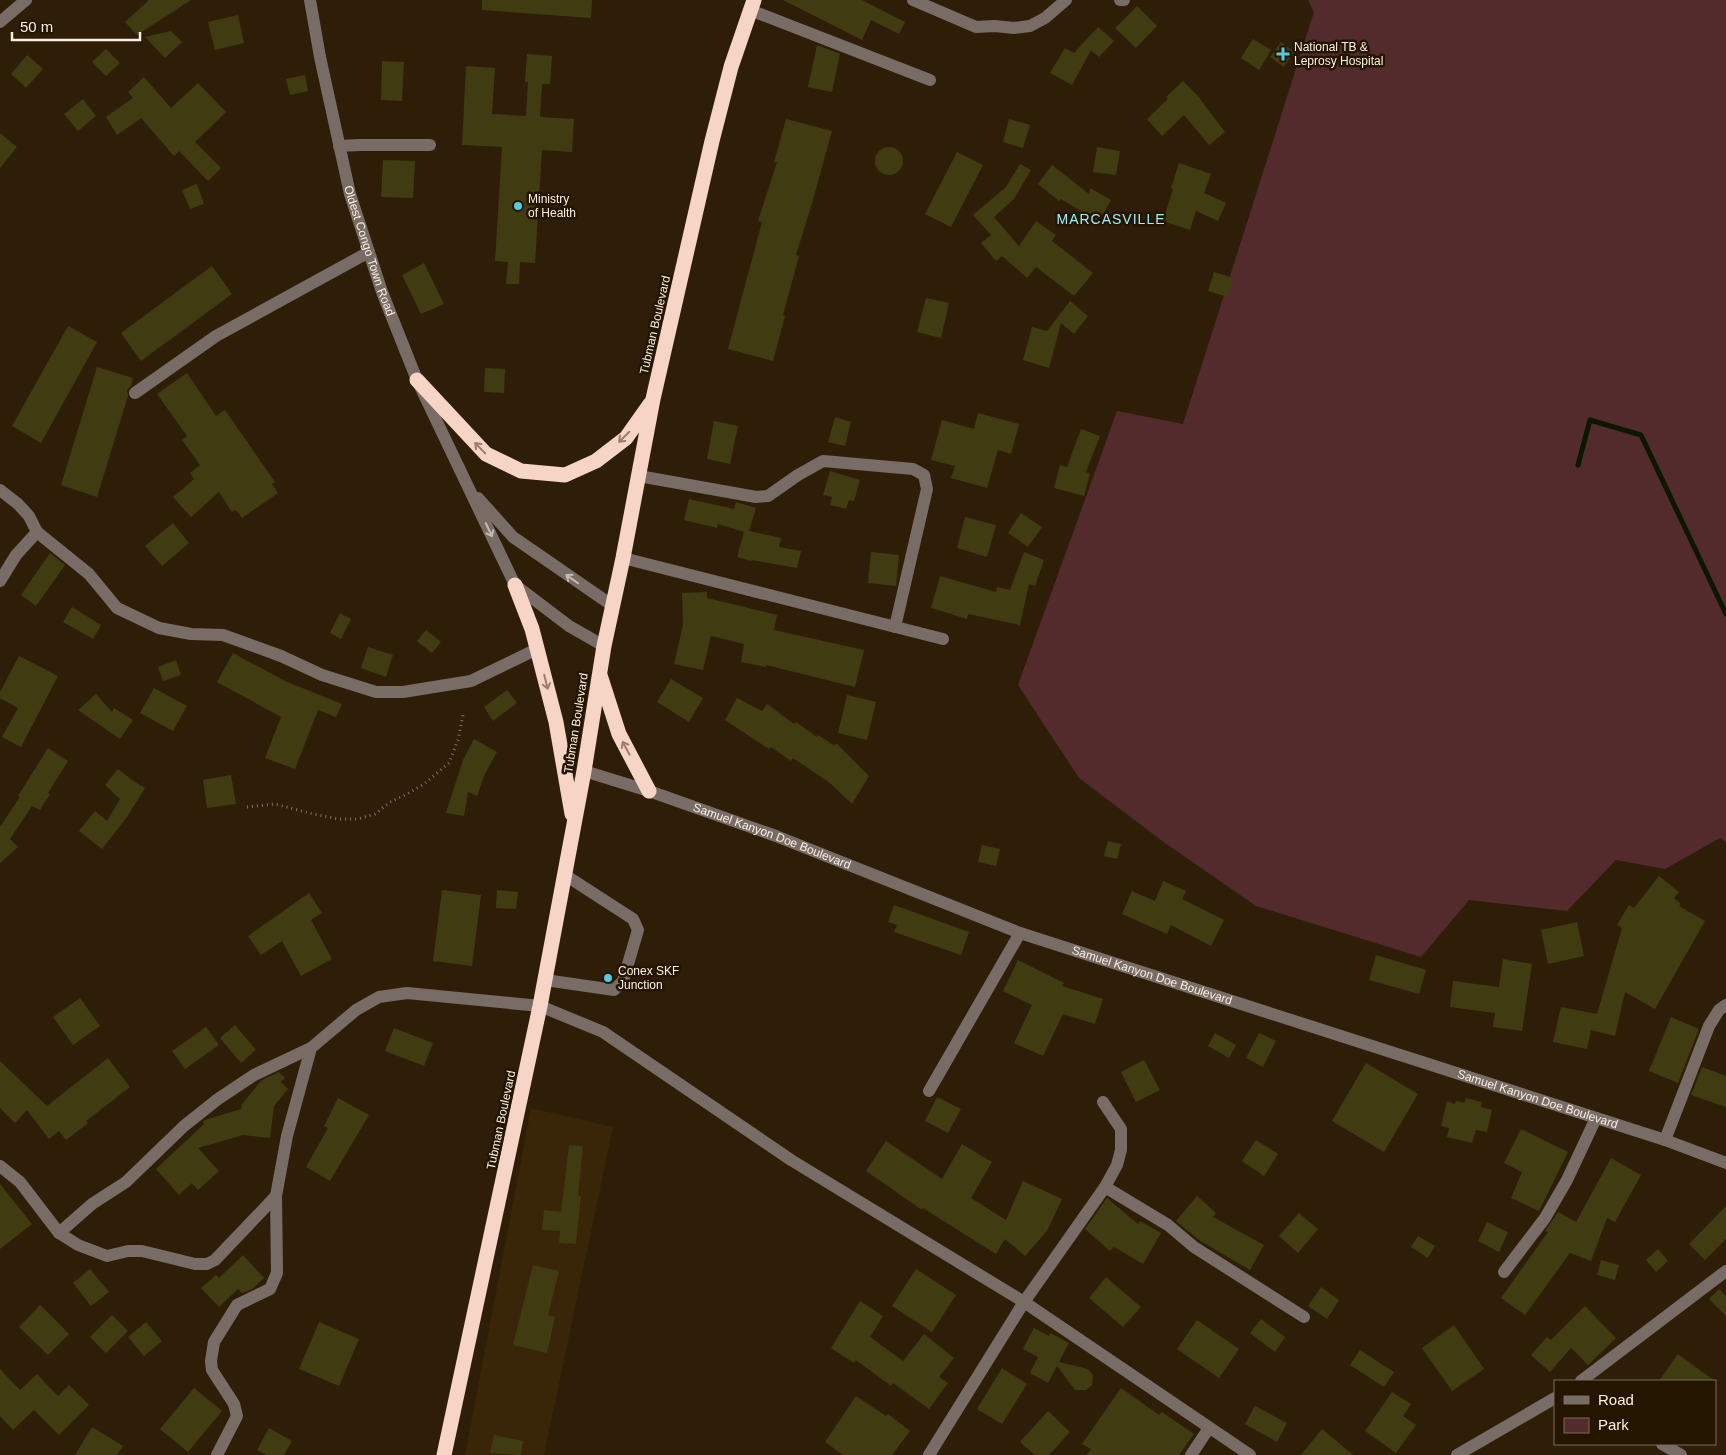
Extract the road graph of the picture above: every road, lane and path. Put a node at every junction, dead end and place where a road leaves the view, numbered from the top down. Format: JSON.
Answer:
{"nodes":[{"id":1,"x":26,"y":0,"type":"edge"},
{"id":2,"x":310,"y":0,"type":"edge"},
{"id":3,"x":913,"y":0,"type":"edge"},
{"id":4,"x":1066,"y":0,"type":"edge"},
{"id":5,"x":752,"y":5,"type":"edge"},
{"id":6,"x":0,"y":22,"type":"edge"},
{"id":7,"x":930,"y":80,"type":"dead end"},
{"id":8,"x":430,"y":145,"type":"dead end"},
{"id":9,"x":339,"y":146,"type":"junction"},
{"id":10,"x":369,"y":252,"type":"junction"},
{"id":11,"x":417,"y":380,"type":"junction"},
{"id":12,"x":135,"y":393,"type":"dead end"},
{"id":13,"x":653,"y":398,"type":"junction"},
{"id":14,"x":639,"y":476,"type":"junction"},
{"id":15,"x":468,"y":486,"type":"junction"},
{"id":16,"x":0,"y":490,"type":"edge"},
{"id":17,"x":37,"y":532,"type":"junction"},
{"id":18,"x":623,"y":558,"type":"junction"},
{"id":19,"x":0,"y":582,"type":"edge"},
{"id":20,"x":515,"y":585,"type":"junction"},
{"id":21,"x":613,"y":606,"type":"junction"},
{"id":22,"x":895,"y":627,"type":"junction"},
{"id":23,"x":943,"y":640,"type":"dead end"},
{"id":24,"x":604,"y":646,"type":"junction"},
{"id":25,"x":538,"y":649,"type":"junction"},
{"id":26,"x":599,"y":672,"type":"junction"},
{"id":27,"x":463,"y":715,"type":"dead end"},
{"id":28,"x":584,"y":772,"type":"junction"},
{"id":29,"x":649,"y":791,"type":"junction"},
{"id":30,"x":247,"y":807,"type":"dead end"},
{"id":31,"x":574,"y":824,"type":"junction"},
{"id":32,"x":564,"y":875,"type":"junction"},
{"id":33,"x":1020,"y":933,"type":"junction"},
{"id":34,"x":545,"y":980,"type":"junction"},
{"id":35,"x":1726,"y":1005,"type":"edge"},
{"id":36,"x":540,"y":1006,"type":"junction"},
{"id":37,"x":310,"y":1048,"type":"junction"},
{"id":38,"x":929,"y":1091,"type":"dead end"},
{"id":39,"x":1103,"y":1102,"type":"dead end"},
{"id":40,"x":1596,"y":1118,"type":"junction"},
{"id":41,"x":1665,"y":1140,"type":"junction"},
{"id":42,"x":1726,"y":1163,"type":"edge"},
{"id":43,"x":0,"y":1166,"type":"edge"},
{"id":44,"x":0,"y":1180,"type":"edge"},
{"id":45,"x":20,"y":1182,"type":"junction"},
{"id":46,"x":1105,"y":1187,"type":"junction"},
{"id":47,"x":276,"y":1196,"type":"junction"},
{"id":48,"x":58,"y":1233,"type":"junction"},
{"id":49,"x":1726,"y":1271,"type":"edge"},
{"id":50,"x":1504,"y":1272,"type":"dead end"},
{"id":51,"x":1024,"y":1302,"type":"junction"},
{"id":52,"x":1304,"y":1317,"type":"dead end"},
{"id":53,"x":1581,"y":1380,"type":"edge"},
{"id":54,"x":1554,"y":1399,"type":"edge"},
{"id":55,"x":1209,"y":1428,"type":"junction"},
{"id":56,"x":1664,"y":1445,"type":"edge"},
{"id":57,"x":217,"y":1455,"type":"edge"},
{"id":58,"x":444,"y":1455,"type":"edge"},
{"id":59,"x":929,"y":1455,"type":"edge"},
{"id":60,"x":1191,"y":1455,"type":"edge"},
{"id":61,"x":1250,"y":1455,"type":"edge"},
{"id":62,"x":1457,"y":1455,"type":"edge"},
{"id":63,"x":1681,"y":1455,"type":"edge"}],
"edges":[{"from":1,"to":6,"type":"street"},
{"from":2,"to":9,"type":"street","name":"Oldest Congo Town Road"},
{"from":3,"to":4,"type":"street"},
{"from":5,"to":7,"type":"street"},
{"from":5,"to":13,"type":"highway","name":"Tubman Boulevard"},
{"from":8,"to":9,"type":"street"},
{"from":9,"to":10,"type":"street","name":"Oldest Congo Town Road"},
{"from":10,"to":11,"type":"street","name":"Oldest Congo Town Road"},
{"from":10,"to":12,"type":"street"},
{"from":13,"to":11,"type":"highway","one_way":true},
{"from":11,"to":15,"type":"street","name":"Oldest Congo Town Road"},
{"from":13,"to":14,"type":"highway","name":"Tubman Boulevard"},
{"from":14,"to":18,"type":"highway","name":"Tubman Boulevard"},
{"from":14,"to":22,"type":"street"},
{"from":15,"to":20,"type":"street","name":"Oldest Congo Town Road","one_way":true},
{"from":21,"to":15,"type":"street","one_way":true},
{"from":16,"to":17,"type":"street"},
{"from":17,"to":19,"type":"street"},
{"from":17,"to":25,"type":"street"},
{"from":18,"to":21,"type":"highway","name":"Tubman Boulevard"},
{"from":18,"to":22,"type":"street"},
{"from":20,"to":24,"type":"street"},
{"from":20,"to":25,"type":"highway"},
{"from":21,"to":24,"type":"highway","name":"Tubman Boulevard"},
{"from":22,"to":23,"type":"street"},
{"from":24,"to":26,"type":"highway","name":"Tubman Boulevard"},
{"from":25,"to":31,"type":"highway","one_way":true},
{"from":26,"to":28,"type":"highway","name":"Tubman Boulevard"},
{"from":29,"to":26,"type":"highway","one_way":true},
{"from":27,"to":30,"type":"path"},
{"from":28,"to":29,"type":"street","name":"Samuel Kanyon Doe Boulevard"},
{"from":28,"to":31,"type":"highway","name":"Tubman Boulevard"},
{"from":29,"to":33,"type":"street","name":"Samuel Kanyon Doe Boulevard"},
{"from":31,"to":32,"type":"highway","name":"Tubman Boulevard"},
{"from":32,"to":34,"type":"highway","name":"Tubman Boulevard"},
{"from":32,"to":34,"type":"street"},
{"from":33,"to":38,"type":"street"},
{"from":33,"to":40,"type":"street","name":"Samuel Kanyon Doe Boulevard"},
{"from":34,"to":36,"type":"highway","name":"Tubman Boulevard"},
{"from":35,"to":41,"type":"street"},
{"from":36,"to":37,"type":"street"},
{"from":36,"to":51,"type":"street"},
{"from":36,"to":58,"type":"highway","name":"Tubman Boulevard"},
{"from":37,"to":47,"type":"street"},
{"from":37,"to":48,"type":"street"},
{"from":39,"to":46,"type":"street"},
{"from":40,"to":41,"type":"street","name":"Samuel Kanyon Doe Boulevard"},
{"from":40,"to":50,"type":"street"},
{"from":41,"to":42,"type":"street","name":"Samuel Kanyon Doe Boulevard"},
{"from":43,"to":45,"type":"street"},
{"from":44,"to":45,"type":"street"},
{"from":45,"to":48,"type":"street"},
{"from":46,"to":51,"type":"street"},
{"from":46,"to":52,"type":"street"},
{"from":47,"to":48,"type":"street"},
{"from":47,"to":57,"type":"street"},
{"from":49,"to":53,"type":"street"},
{"from":51,"to":55,"type":"street"},
{"from":51,"to":59,"type":"street"},
{"from":54,"to":62,"type":"street"},
{"from":55,"to":60,"type":"street"},
{"from":55,"to":61,"type":"street"},
{"from":56,"to":63,"type":"street"}]}
